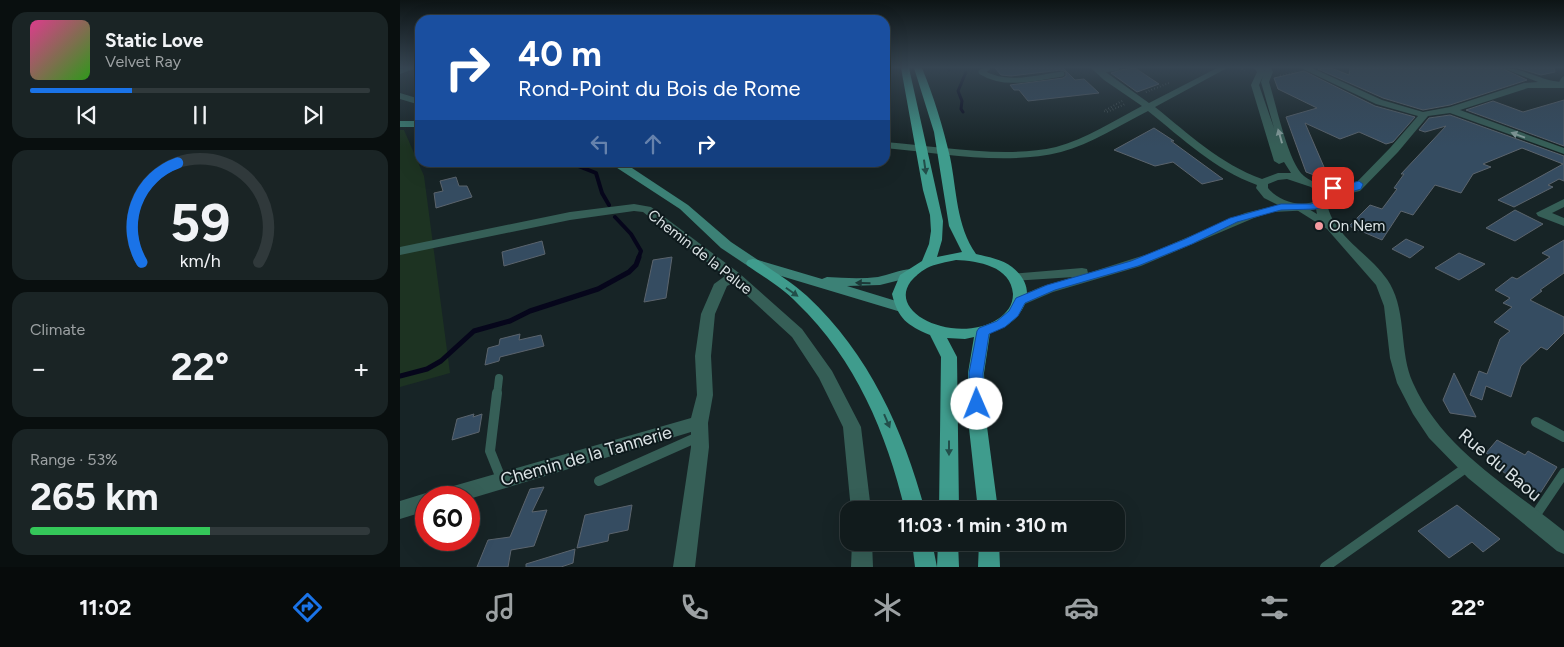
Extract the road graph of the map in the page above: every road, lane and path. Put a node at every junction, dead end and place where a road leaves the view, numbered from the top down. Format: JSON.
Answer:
{"nodes":[{"id":1,"x":912,"y":94,"type":"edge"},
{"id":2,"x":927,"y":94,"type":"edge"},
{"id":3,"x":1134,"y":94,"type":"edge"},
{"id":4,"x":1173,"y":94,"type":"edge"},
{"id":5,"x":1258,"y":94,"type":"edge"},
{"id":6,"x":1269,"y":94,"type":"edge"},
{"id":7,"x":1363,"y":94,"type":"edge"},
{"id":8,"x":1498,"y":94,"type":"edge"},
{"id":9,"x":1130,"y":96,"type":"junction"},
{"id":10,"x":400,"y":98,"type":"edge"},
{"id":11,"x":415,"y":101,"type":"edge"},
{"id":12,"x":1451,"y":110,"type":"junction"},
{"id":13,"x":1110,"y":114,"type":"dead end"},
{"id":14,"x":1424,"y":115,"type":"junction"},
{"id":15,"x":400,"y":124,"type":"edge"},
{"id":16,"x":415,"y":124,"type":"edge"},
{"id":17,"x":890,"y":145,"type":"edge"},
{"id":18,"x":1564,"y":152,"type":"edge"},
{"id":19,"x":622,"y":167,"type":"edge"},
{"id":20,"x":1281,"y":176,"type":"junction"},
{"id":21,"x":1301,"y":179,"type":"junction"},
{"id":22,"x":1359,"y":184,"type":"junction"},
{"id":23,"x":1263,"y":187,"type":"junction"},
{"id":24,"x":1319,"y":187,"type":"junction"},
{"id":25,"x":1324,"y":200,"type":"junction"},
{"id":26,"x":1564,"y":202,"type":"edge"},
{"id":27,"x":1296,"y":207,"type":"junction"},
{"id":28,"x":1233,"y":220,"type":"junction"},
{"id":29,"x":1564,"y":222,"type":"edge"},
{"id":30,"x":1330,"y":226,"type":"junction"},
{"id":31,"x":400,"y":251,"type":"edge"},
{"id":32,"x":971,"y":257,"type":"junction"},
{"id":33,"x":928,"y":262,"type":"junction"},
{"id":34,"x":1135,"y":263,"type":"junction"},
{"id":35,"x":752,"y":264,"type":"junction"},
{"id":36,"x":910,"y":273,"type":"junction"},
{"id":37,"x":734,"y":276,"type":"junction"},
{"id":38,"x":1014,"y":276,"type":"junction"},
{"id":39,"x":809,"y":280,"type":"junction"},
{"id":40,"x":1020,"y":301,"type":"junction"},
{"id":41,"x":900,"y":307,"type":"junction"},
{"id":42,"x":983,"y":331,"type":"junction"},
{"id":43,"x":936,"y":332,"type":"junction"},
{"id":44,"x":499,"y":378,"type":"dead end"},
{"id":45,"x":1536,"y":422,"type":"dead end"},
{"id":46,"x":699,"y":430,"type":"junction"},
{"id":47,"x":1564,"y":437,"type":"edge"},
{"id":48,"x":1467,"y":466,"type":"junction"},
{"id":49,"x":1564,"y":473,"type":"edge"},
{"id":50,"x":502,"y":481,"type":"junction"},
{"id":51,"x":599,"y":481,"type":"dead end"},
{"id":52,"x":480,"y":487,"type":"edge"},
{"id":53,"x":860,"y":501,"type":"edge"},
{"id":54,"x":913,"y":501,"type":"edge"},
{"id":55,"x":948,"y":501,"type":"edge"},
{"id":56,"x":987,"y":501,"type":"edge"},
{"id":57,"x":415,"y":505,"type":"edge"},
{"id":58,"x":400,"y":510,"type":"edge"},
{"id":59,"x":1533,"y":519,"type":"junction"},
{"id":60,"x":1564,"y":544,"type":"edge"},
{"id":61,"x":862,"y":551,"type":"edge"},
{"id":62,"x":923,"y":551,"type":"edge"},
{"id":63,"x":948,"y":551,"type":"edge"},
{"id":64,"x":989,"y":551,"type":"edge"},
{"id":65,"x":684,"y":567,"type":"edge"},
{"id":66,"x":862,"y":567,"type":"edge"},
{"id":67,"x":926,"y":567,"type":"edge"},
{"id":68,"x":948,"y":567,"type":"edge"},
{"id":69,"x":989,"y":567,"type":"edge"},
{"id":70,"x":1325,"y":567,"type":"edge"}],
"edges":[{"from":1,"to":33,"type":"main road","one_way":true},
{"from":2,"to":32,"type":"main road"},
{"from":3,"to":9,"type":"path"},
{"from":4,"to":17,"type":"street"},
{"from":5,"to":20,"type":"street"},
{"from":21,"to":6,"type":"street","one_way":true},
{"from":7,"to":14,"type":"street"},
{"from":8,"to":12,"type":"street"},
{"from":9,"to":13,"type":"path"},
{"from":9,"to":23,"type":"street"},
{"from":10,"to":11,"type":"street"},
{"from":12,"to":14,"type":"street"},
{"from":18,"to":12,"type":"street","one_way":true},
{"from":14,"to":22,"type":"street"},
{"from":15,"to":16,"type":"main road"},
{"from":19,"to":35,"type":"main road"},
{"from":20,"to":21,"type":"street"},
{"from":20,"to":23,"type":"street"},
{"from":21,"to":24,"type":"street"},
{"from":22,"to":24,"type":"street"},
{"from":22,"to":25,"type":"street"},
{"from":23,"to":27,"type":"street"},
{"from":23,"to":28,"type":"street"},
{"from":24,"to":25,"type":"street","name":"Rue du Baou"},
{"from":25,"to":27,"type":"street"},
{"from":25,"to":30,"type":"street","name":"Rue du Baou"},
{"from":26,"to":29,"type":"street"},
{"from":27,"to":28,"type":"street"},
{"from":27,"to":30,"type":"street","name":"Rue du Baou"},
{"from":28,"to":34,"type":"street"},
{"from":30,"to":48,"type":"street","name":"Rue du Baou"},
{"from":31,"to":37,"type":"street","name":"Chemin de la Palue"},
{"from":32,"to":33,"type":"main road"},
{"from":32,"to":38,"type":"main road"},
{"from":33,"to":36,"type":"main road"},
{"from":34,"to":38,"type":"street"},
{"from":34,"to":40,"type":"street"},
{"from":35,"to":39,"type":"main road"},
{"from":35,"to":54,"type":"main road","one_way":true},
{"from":36,"to":39,"type":"main road","one_way":true},
{"from":36,"to":41,"type":"main road"},
{"from":37,"to":46,"type":"street"},
{"from":37,"to":53,"type":"street","name":"Chemin de la Palue"},
{"from":38,"to":40,"type":"main road"},
{"from":39,"to":41,"type":"main road"},
{"from":40,"to":42,"type":"main road"},
{"from":41,"to":43,"type":"main road"},
{"from":42,"to":43,"type":"main road"},
{"from":42,"to":56,"type":"main road"},
{"from":43,"to":55,"type":"main road","one_way":true},
{"from":44,"to":50,"type":"lane"},
{"from":45,"to":47,"type":"lane"},
{"from":46,"to":50,"type":"street","name":"Chemin de la Tannerie"},
{"from":46,"to":51,"type":"lane"},
{"from":46,"to":65,"type":"street"},
{"from":48,"to":59,"type":"street","name":"Rue du Baou"},
{"from":48,"to":70,"type":"lane"},
{"from":49,"to":59,"type":"lane"},
{"from":50,"to":52,"type":"street","name":"Chemin de la Tannerie"},
{"from":57,"to":58,"type":"street"},
{"from":59,"to":60,"type":"street","name":"Rue du Baou"},
{"from":61,"to":66,"type":"street"},
{"from":62,"to":67,"type":"main road"},
{"from":63,"to":68,"type":"main road"},
{"from":64,"to":69,"type":"main road"}]}
